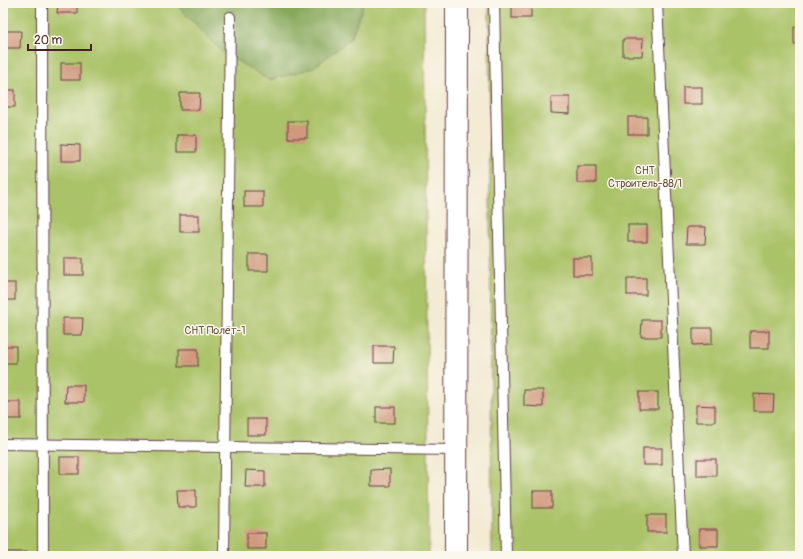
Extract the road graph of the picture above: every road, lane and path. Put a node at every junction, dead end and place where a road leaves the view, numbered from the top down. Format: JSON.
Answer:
{"nodes":[{"id":1,"x":42,"y":3,"type":"edge"},
{"id":2,"x":457,"y":3,"type":"edge"},
{"id":3,"x":494,"y":3,"type":"edge"},
{"id":4,"x":657,"y":3,"type":"edge"},
{"id":5,"x":230,"y":17,"type":"dead end"},
{"id":6,"x":3,"y":444,"type":"edge"},
{"id":7,"x":43,"y":444,"type":"junction"},
{"id":8,"x":226,"y":448,"type":"junction"},
{"id":9,"x":456,"y":450,"type":"junction"},
{"id":10,"x":43,"y":556,"type":"edge"},
{"id":11,"x":224,"y":556,"type":"edge"},
{"id":12,"x":456,"y":556,"type":"edge"},
{"id":13,"x":506,"y":556,"type":"edge"},
{"id":14,"x":683,"y":556,"type":"edge"}],
"edges":[{"from":1,"to":7,"type":"lane"},
{"from":2,"to":9,"type":"street"},
{"from":3,"to":13,"type":"lane"},
{"from":4,"to":14,"type":"lane"},
{"from":5,"to":8,"type":"lane"},
{"from":6,"to":7,"type":"lane"},
{"from":7,"to":8,"type":"lane"},
{"from":7,"to":10,"type":"lane"},
{"from":8,"to":9,"type":"lane"},
{"from":8,"to":11,"type":"lane"},
{"from":9,"to":12,"type":"street"}]}
